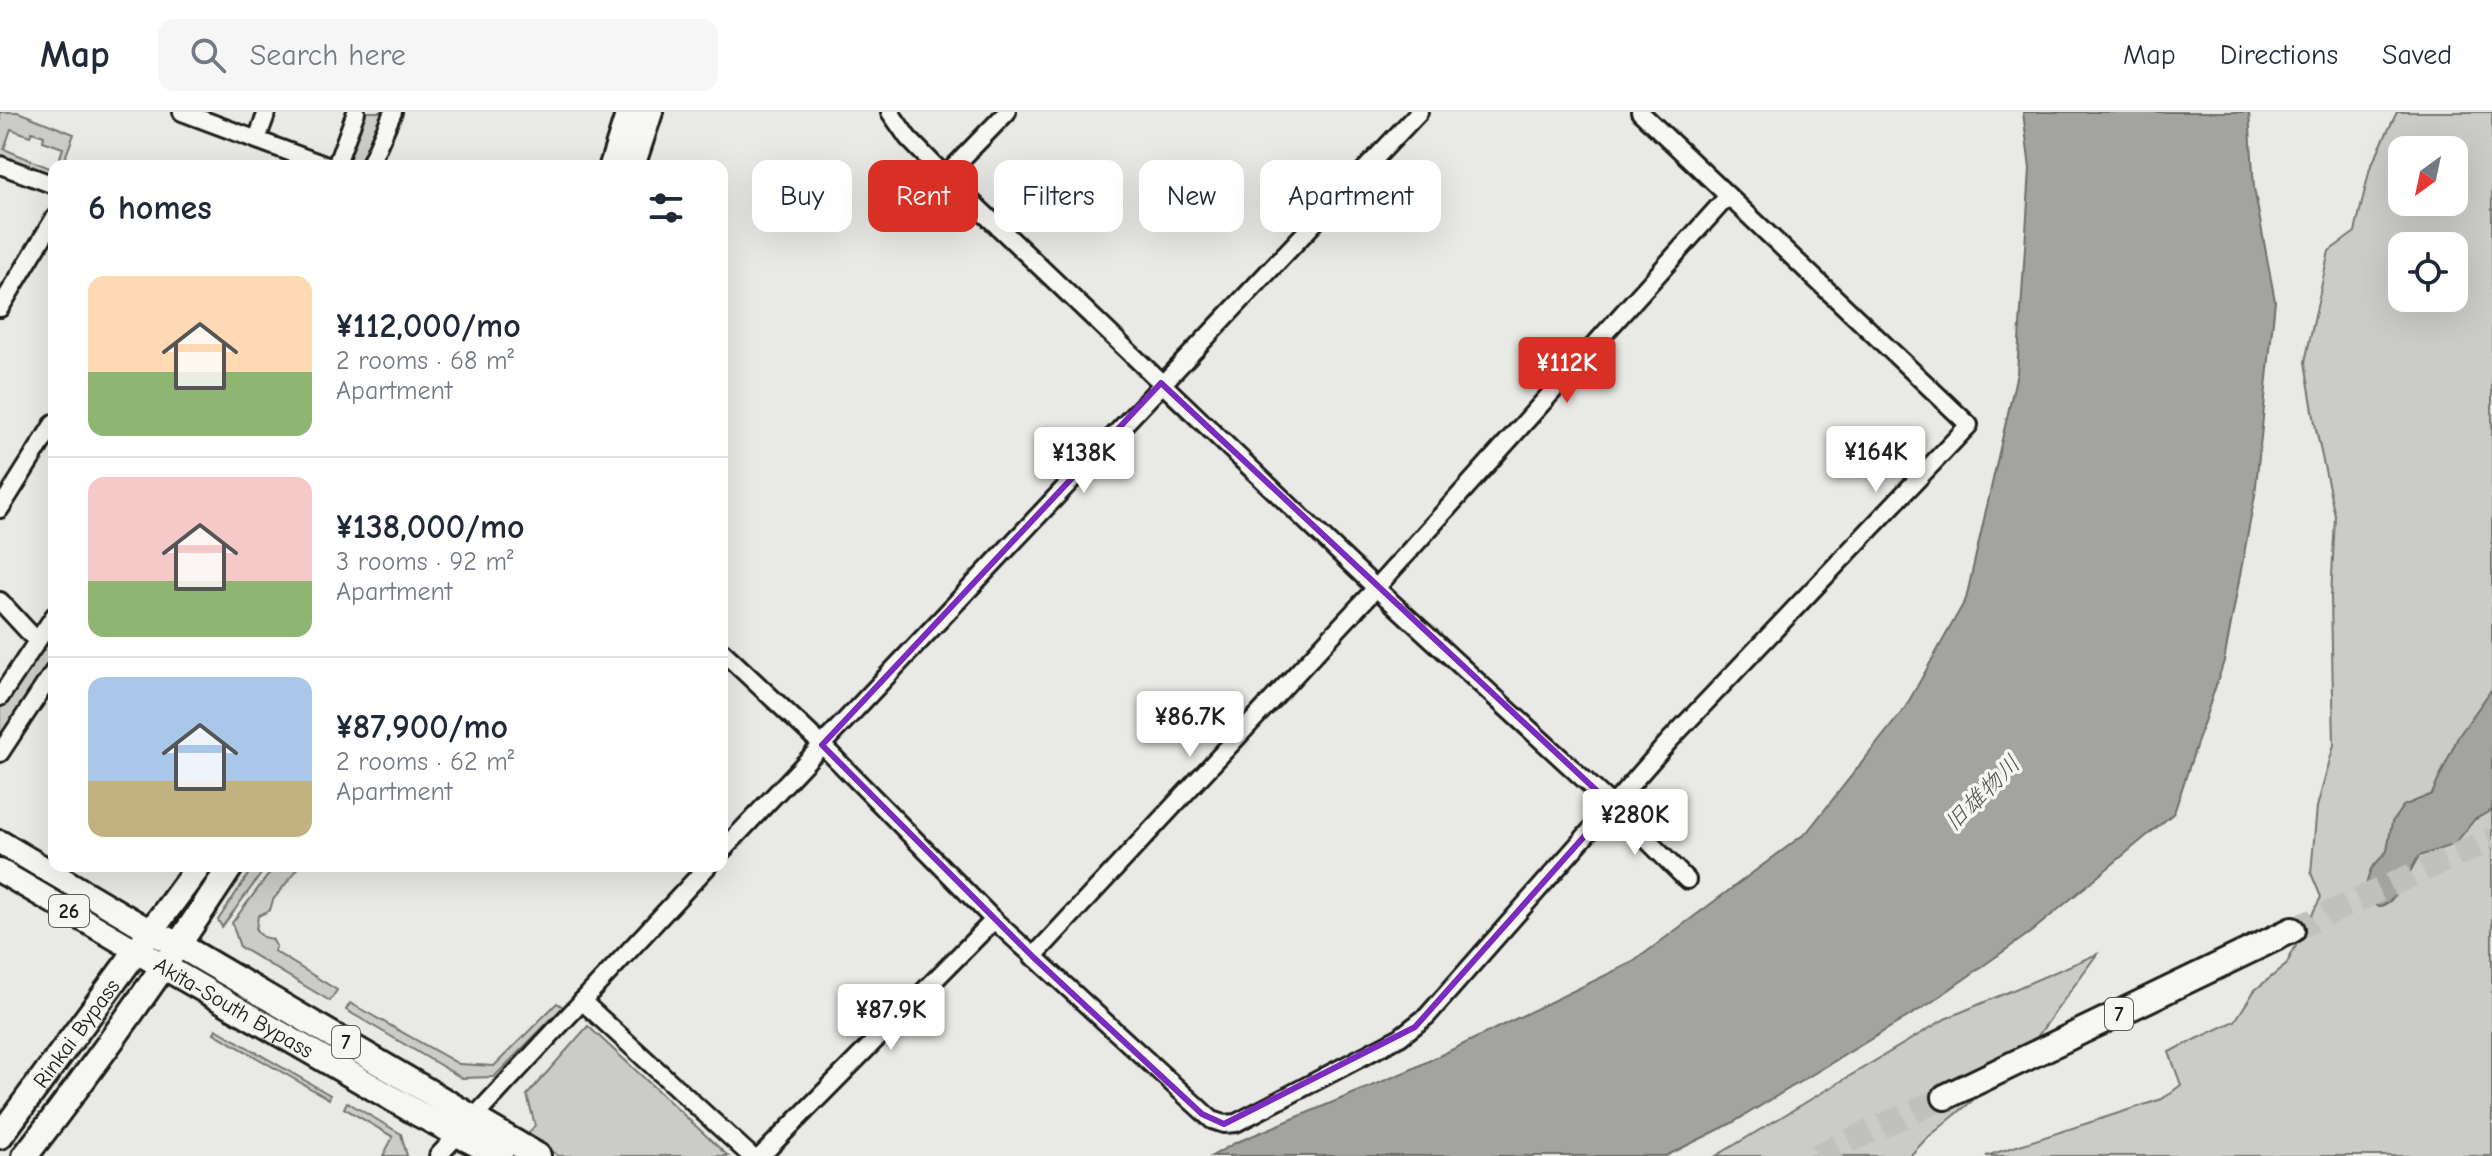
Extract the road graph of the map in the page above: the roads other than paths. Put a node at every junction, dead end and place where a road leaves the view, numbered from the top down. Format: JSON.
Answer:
{"nodes":[{"id":1,"x":182,"y":112,"type":"edge"},
{"id":2,"x":267,"y":112,"type":"edge"},
{"id":3,"x":356,"y":112,"type":"edge"},
{"id":4,"x":393,"y":112,"type":"edge"},
{"id":5,"x":629,"y":112,"type":"edge"},
{"id":6,"x":650,"y":112,"type":"edge"},
{"id":7,"x":890,"y":112,"type":"edge"},
{"id":8,"x":1007,"y":112,"type":"edge"},
{"id":9,"x":1419,"y":112,"type":"edge"},
{"id":10,"x":1652,"y":116,"type":"edge"},
{"id":11,"x":257,"y":139,"type":"junction"},
{"id":12,"x":311,"y":160,"type":"edge"},
{"id":13,"x":338,"y":160,"type":"edge"},
{"id":14,"x":372,"y":160,"type":"edge"},
{"id":15,"x":614,"y":160,"type":"edge"},
{"id":16,"x":634,"y":160,"type":"edge"},
{"id":17,"x":929,"y":160,"type":"edge"},
{"id":18,"x":960,"y":160,"type":"edge"},
{"id":19,"x":0,"y":165,"type":"edge"},
{"id":20,"x":48,"y":183,"type":"edge"},
{"id":21,"x":1728,"y":196,"type":"junction"},
{"id":22,"x":978,"y":208,"type":"edge"},
{"id":23,"x":48,"y":229,"type":"edge"},
{"id":24,"x":0,"y":308,"type":"edge"},
{"id":25,"x":1161,"y":383,"type":"junction"},
{"id":26,"x":48,"y":433,"type":"edge"},
{"id":27,"x":0,"y":509,"type":"edge"},
{"id":28,"x":1376,"y":588,"type":"junction"},
{"id":29,"x":0,"y":601,"type":"edge"},
{"id":30,"x":48,"y":625,"type":"edge"},
{"id":31,"x":37,"y":641,"type":"junction"},
{"id":32,"x":728,"y":657,"type":"edge"},
{"id":33,"x":48,"y":680,"type":"edge"},
{"id":34,"x":0,"y":697,"type":"edge"},
{"id":35,"x":822,"y":745,"type":"junction"},
{"id":36,"x":0,"y":753,"type":"edge"},
{"id":37,"x":1612,"y":805,"type":"junction"},
{"id":38,"x":0,"y":842,"type":"edge"},
{"id":39,"x":728,"y":845,"type":"edge"},
{"id":40,"x":0,"y":871,"type":"edge"},
{"id":41,"x":195,"y":872,"type":"edge"},
{"id":42,"x":227,"y":872,"type":"edge"},
{"id":43,"x":702,"y":872,"type":"edge"},
{"id":44,"x":1687,"y":880,"type":"dead end"},
{"id":45,"x":994,"y":920,"type":"junction"},
{"id":46,"x":2292,"y":930,"type":"tunnel mouth"},
{"id":47,"x":145,"y":941,"type":"junction"},
{"id":48,"x":179,"y":945,"type":"junction"},
{"id":49,"x":1033,"y":957,"type":"junction"},
{"id":50,"x":165,"y":966,"type":"junction"},
{"id":51,"x":582,"y":1001,"type":"junction"},
{"id":52,"x":1945,"y":1097,"type":"tunnel mouth"},
{"id":53,"x":475,"y":1117,"type":"junction"},
{"id":54,"x":0,"y":1136,"type":"edge"},
{"id":55,"x":458,"y":1136,"type":"junction"},
{"id":56,"x":25,"y":1156,"type":"edge"},
{"id":57,"x":438,"y":1156,"type":"edge"},
{"id":58,"x":500,"y":1156,"type":"edge"},
{"id":59,"x":538,"y":1156,"type":"edge"},
{"id":60,"x":751,"y":1156,"type":"edge"},
{"id":61,"x":761,"y":1156,"type":"edge"}],
"edges":[{"from":1,"to":11,"type":"street"},
{"from":2,"to":11,"type":"street"},
{"from":3,"to":13,"type":"street"},
{"from":4,"to":14,"type":"street"},
{"from":5,"to":15,"type":"highway"},
{"from":6,"to":16,"type":"highway"},
{"from":7,"to":17,"type":"street"},
{"from":8,"to":18,"type":"street"},
{"from":9,"to":25,"type":"street"},
{"from":10,"to":21,"type":"street"},
{"from":11,"to":12,"type":"street"},
{"from":19,"to":20,"type":"street"},
{"from":21,"to":28,"type":"street"},
{"from":21,"to":37,"type":"street"},
{"from":22,"to":25,"type":"street"},
{"from":23,"to":24,"type":"street"},
{"from":25,"to":28,"type":"street"},
{"from":25,"to":35,"type":"street"},
{"from":26,"to":27,"type":"street"},
{"from":28,"to":37,"type":"street"},
{"from":28,"to":49,"type":"street"},
{"from":29,"to":31,"type":"street"},
{"from":30,"to":31,"type":"street"},
{"from":31,"to":34,"type":"street"},
{"from":32,"to":35,"type":"street"},
{"from":33,"to":36,"type":"street"},
{"from":35,"to":39,"type":"street"},
{"from":35,"to":45,"type":"street"},
{"from":37,"to":44,"type":"street"},
{"from":37,"to":49,"type":"street"},
{"from":38,"to":47,"type":"main road","number":"26"},
{"from":40,"to":47,"type":"main road","number":"26"},
{"from":41,"to":47,"type":"highway","name":"Rinkai Bypass"},
{"from":42,"to":48,"type":"highway","name":"Rinkai Bypass"},
{"from":43,"to":51,"type":"street"},
{"from":45,"to":49,"type":"street"},
{"from":45,"to":61,"type":"street"},
{"from":46,"to":52,"type":"highway","number":"7"},
{"from":47,"to":48,"type":"highway","name":"Akita-South Bypass","number":"7"},
{"from":47,"to":50,"type":"highway","name":"Akita-South Bypass","number":"7"},
{"from":47,"to":54,"type":"highway","name":"Rinkai Bypass"},
{"from":48,"to":50,"type":"highway","name":"Rinkai Bypass"},
{"from":48,"to":53,"type":"highway","name":"Akita-South Bypass","number":"7"},
{"from":50,"to":55,"type":"highway","name":"Akita-South Bypass","number":"7"},
{"from":50,"to":56,"type":"highway","name":"Rinkai Bypass"},
{"from":51,"to":53,"type":"street"},
{"from":51,"to":60,"type":"street"},
{"from":53,"to":55,"type":"street"},
{"from":53,"to":59,"type":"highway","name":"Akita-South Bypass","number":"7"},
{"from":55,"to":57,"type":"street"},
{"from":55,"to":58,"type":"highway","name":"Akita-South Bypass","number":"7"}]}
